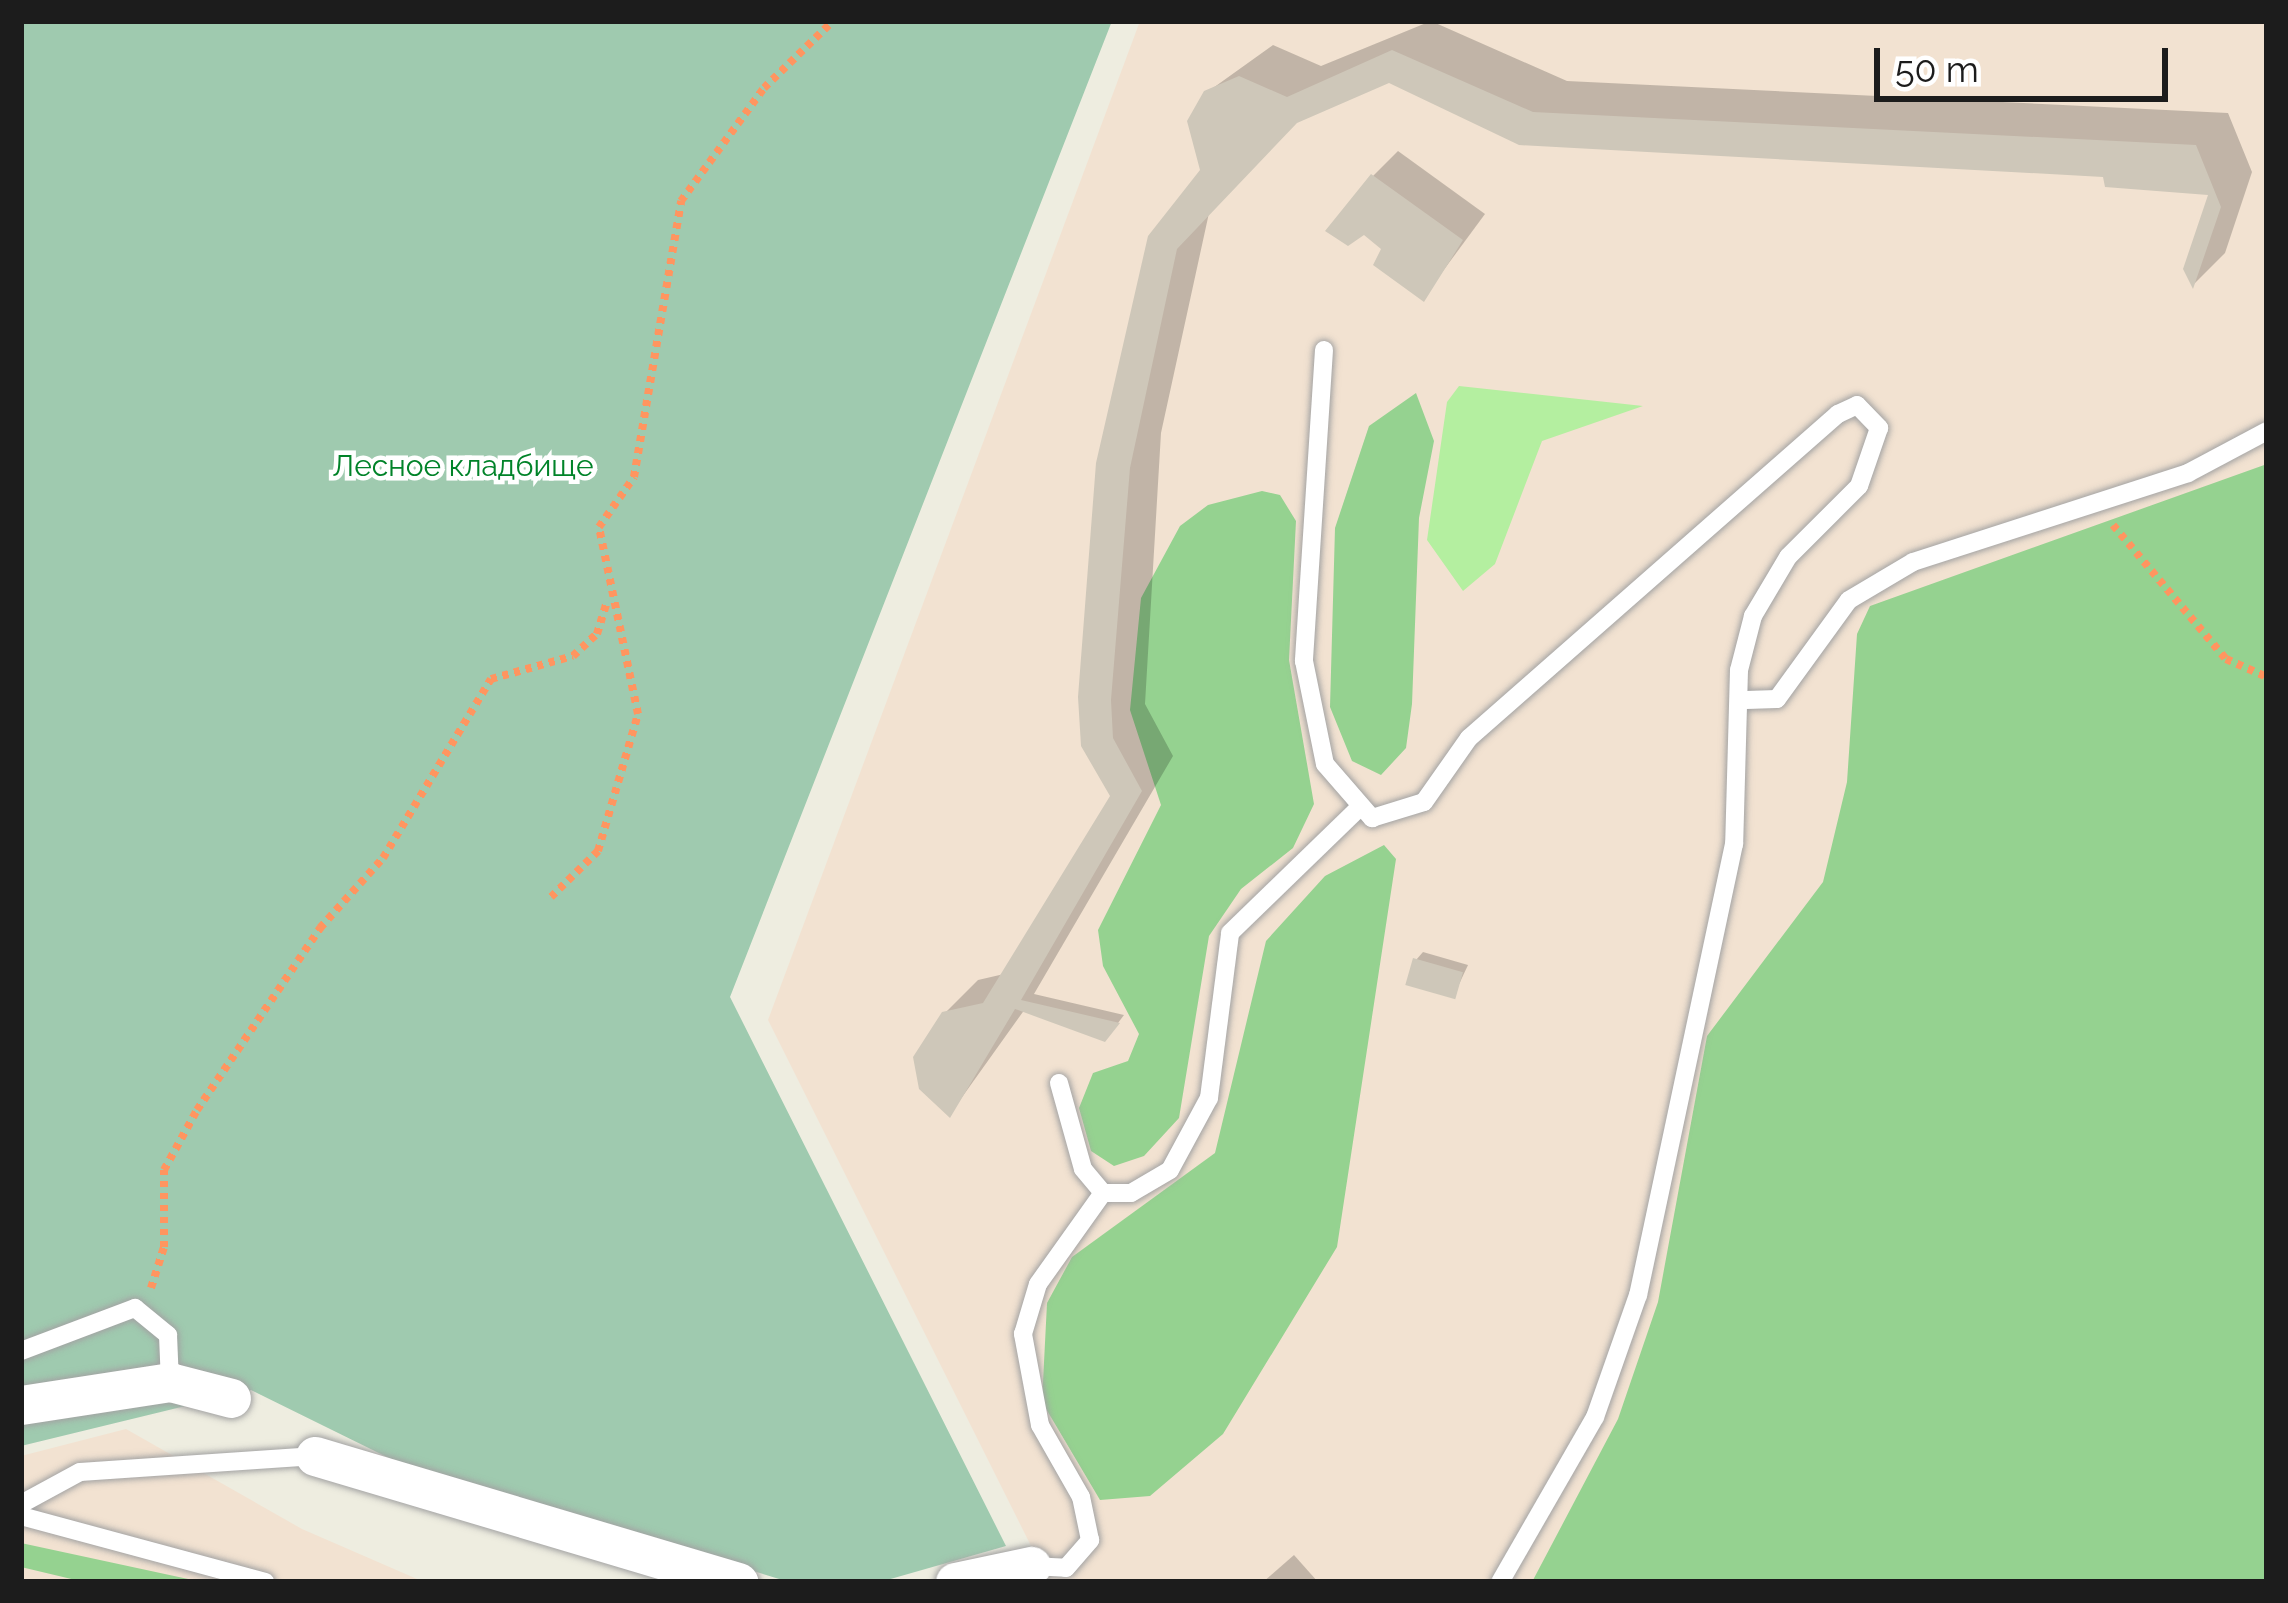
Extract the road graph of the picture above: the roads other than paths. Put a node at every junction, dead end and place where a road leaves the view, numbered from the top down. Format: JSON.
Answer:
{"nodes":[{"id":1,"x":1324,"y":350,"type":"dead end"},
{"id":2,"x":2267,"y":431,"type":"edge"},
{"id":3,"x":1746,"y":700,"type":"junction"},
{"id":4,"x":1358,"y":810,"type":"junction"},
{"id":5,"x":1059,"y":1083,"type":"dead end"},
{"id":6,"x":1103,"y":1193,"type":"junction"},
{"id":7,"x":21,"y":1351,"type":"edge"},
{"id":8,"x":170,"y":1382,"type":"junction"},
{"id":9,"x":231,"y":1398,"type":"dead end"},
{"id":10,"x":21,"y":1405,"type":"edge"},
{"id":11,"x":315,"y":1456,"type":"joint"},
{"id":12,"x":21,"y":1504,"type":"edge"},
{"id":13,"x":21,"y":1516,"type":"edge"},
{"id":14,"x":1041,"y":1574,"type":"edge"},
{"id":15,"x":265,"y":1582,"type":"edge"},
{"id":16,"x":739,"y":1582,"type":"edge"},
{"id":17,"x":955,"y":1582,"type":"edge"},
{"id":18,"x":1500,"y":1582,"type":"edge"}],
"edges":[{"from":1,"to":4,"type":"lane"},
{"from":2,"to":3,"type":"lane"},
{"from":3,"to":4,"type":"lane"},
{"from":3,"to":18,"type":"lane"},
{"from":4,"to":6,"type":"lane"},
{"from":5,"to":6,"type":"lane"},
{"from":6,"to":14,"type":"lane"},
{"from":7,"to":8,"type":"lane"},
{"from":8,"to":9,"type":"street"},
{"from":8,"to":10,"type":"street"},
{"from":11,"to":12,"type":"lane"},
{"from":11,"to":16,"type":"street"},
{"from":13,"to":15,"type":"lane"},
{"from":14,"to":17,"type":"street"}]}
